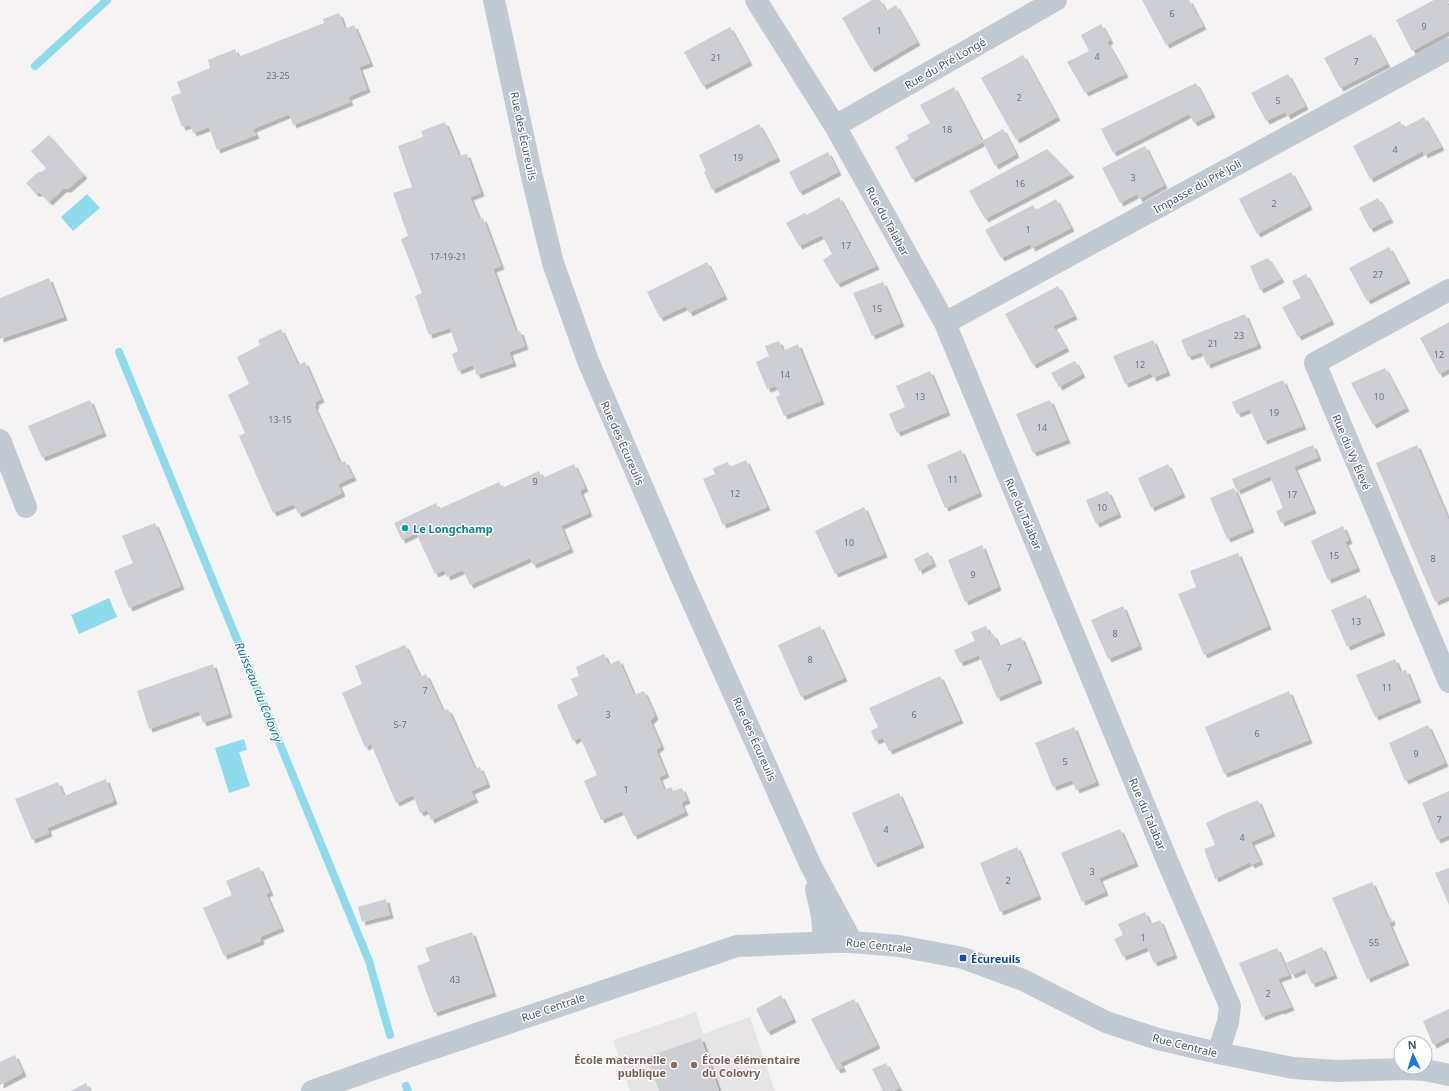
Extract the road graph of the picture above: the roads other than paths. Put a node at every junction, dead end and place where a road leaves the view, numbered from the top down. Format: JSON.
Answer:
{"nodes":[{"id":1,"x":494,"y":0,"type":"edge"},
{"id":2,"x":756,"y":0,"type":"edge"},
{"id":3,"x":1056,"y":0,"type":"edge"},
{"id":4,"x":1449,"y":49,"type":"edge"},
{"id":5,"x":835,"y":126,"type":"junction"},
{"id":6,"x":1449,"y":290,"type":"edge"},
{"id":7,"x":945,"y":323,"type":"junction"},
{"id":8,"x":0,"y":440,"type":"edge"},
{"id":9,"x":26,"y":507,"type":"dead end"},
{"id":10,"x":1449,"y":682,"type":"edge"},
{"id":11,"x":811,"y":866,"type":"junction"},
{"id":12,"x":824,"y":942,"type":"junction"},
{"id":13,"x":852,"y":942,"type":"junction"},
{"id":14,"x":1218,"y":1053,"type":"junction"},
{"id":15,"x":1449,"y":1075,"type":"edge"},
{"id":16,"x":312,"y":1091,"type":"edge"}],
"edges":[{"from":1,"to":11,"type":"street","name":"Rue des Écureuils"},
{"from":2,"to":5,"type":"street","name":"Rue du Talabar"},
{"from":3,"to":5,"type":"street","name":"Rue du Pré Longé"},
{"from":4,"to":7,"type":"street","name":"Impasse du Pré Joli"},
{"from":5,"to":7,"type":"street","name":"Rue du Talabar"},
{"from":6,"to":10,"type":"street","name":"Rue du Vy Élevé"},
{"from":7,"to":14,"type":"street","name":"Rue du Talabar"},
{"from":8,"to":9,"type":"street"},
{"from":11,"to":12,"type":"street","name":"Rue des Écureuils"},
{"from":11,"to":13,"type":"street","name":"Rue des Écureuils"},
{"from":12,"to":13,"type":"street","name":"Rue Centrale"},
{"from":12,"to":16,"type":"street","name":"Rue Centrale"},
{"from":13,"to":14,"type":"street","name":"Rue Centrale"},
{"from":14,"to":15,"type":"street","name":"Rue Centrale"}]}
